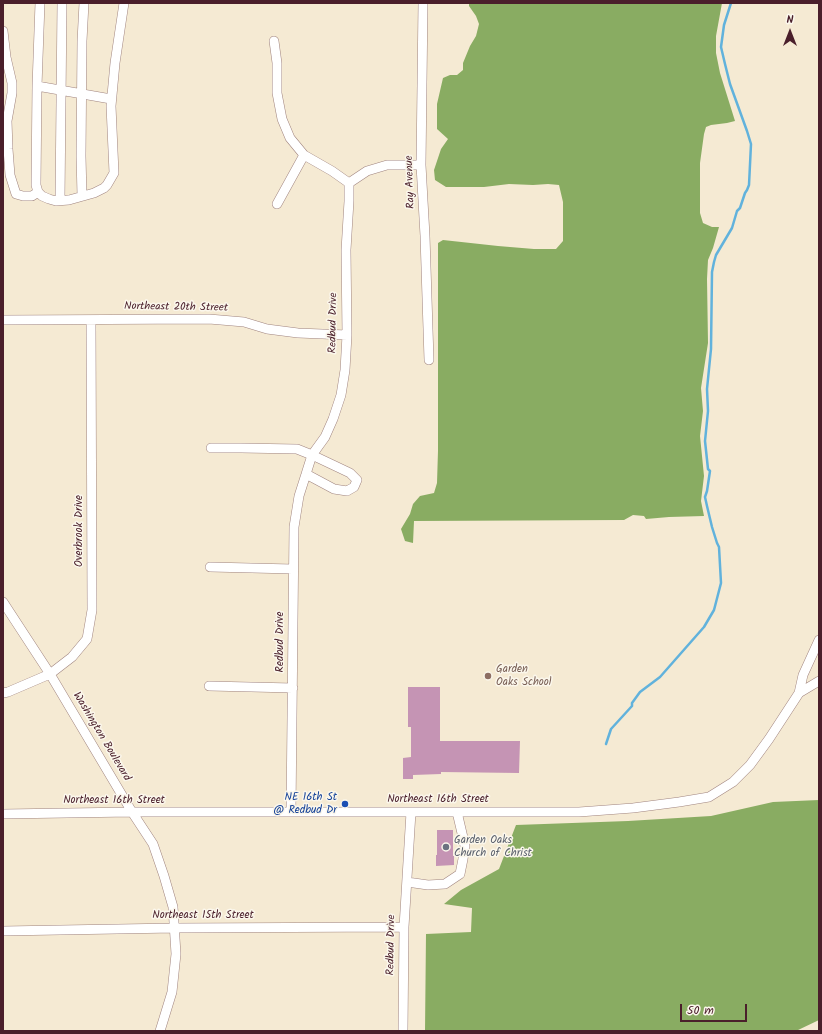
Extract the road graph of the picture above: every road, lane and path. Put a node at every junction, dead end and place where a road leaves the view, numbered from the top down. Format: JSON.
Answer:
{"nodes":[{"id":1,"x":40,"y":3,"type":"edge"},
{"id":2,"x":62,"y":3,"type":"edge"},
{"id":3,"x":84,"y":3,"type":"edge"},
{"id":4,"x":124,"y":3,"type":"edge"},
{"id":5,"x":423,"y":3,"type":"edge"},
{"id":6,"x":3,"y":31,"type":"edge"},
{"id":7,"x":274,"y":41,"type":"dead end"},
{"id":8,"x":37,"y":86,"type":"junction"},
{"id":9,"x":60,"y":90,"type":"junction"},
{"id":10,"x":81,"y":94,"type":"junction"},
{"id":11,"x":111,"y":99,"type":"junction"},
{"id":12,"x":304,"y":155,"type":"junction"},
{"id":13,"x":421,"y":165,"type":"junction"},
{"id":14,"x":349,"y":183,"type":"junction"},
{"id":15,"x":38,"y":192,"type":"junction"},
{"id":16,"x":82,"y":196,"type":"junction"},
{"id":17,"x":60,"y":200,"type":"junction"},
{"id":18,"x":277,"y":204,"type":"dead end"},
{"id":19,"x":3,"y":320,"type":"edge"},
{"id":20,"x":91,"y":320,"type":"junction"},
{"id":21,"x":347,"y":335,"type":"junction"},
{"id":22,"x":429,"y":360,"type":"dead end"},
{"id":23,"x":211,"y":448,"type":"dead end"},
{"id":24,"x":312,"y":455,"type":"junction"},
{"id":25,"x":306,"y":474,"type":"junction"},
{"id":26,"x":210,"y":567,"type":"dead end"},
{"id":27,"x":293,"y":569,"type":"junction"},
{"id":28,"x":3,"y":602,"type":"edge"},
{"id":29,"x":819,"y":640,"type":"edge"},
{"id":30,"x":50,"y":674,"type":"junction"},
{"id":31,"x":819,"y":681,"type":"edge"},
{"id":32,"x":209,"y":686,"type":"dead end"},
{"id":33,"x":293,"y":688,"type":"junction"},
{"id":34,"x":3,"y":693,"type":"edge"},
{"id":35,"x":799,"y":693,"type":"junction"},
{"id":36,"x":132,"y":812,"type":"junction"},
{"id":37,"x":291,"y":812,"type":"junction"},
{"id":38,"x":411,"y":812,"type":"junction"},
{"id":39,"x":457,"y":812,"type":"junction"},
{"id":40,"x":3,"y":814,"type":"edge"},
{"id":41,"x":406,"y":882,"type":"junction"},
{"id":42,"x":404,"y":927,"type":"junction"},
{"id":43,"x":175,"y":928,"type":"junction"},
{"id":44,"x":3,"y":931,"type":"edge"},
{"id":45,"x":160,"y":1031,"type":"edge"},
{"id":46,"x":404,"y":1031,"type":"edge"}],
"edges":[{"from":1,"to":8,"type":"street"},
{"from":2,"to":9,"type":"street"},
{"from":3,"to":10,"type":"street"},
{"from":4,"to":11,"type":"street"},
{"from":5,"to":13,"type":"street","name":"Ray Avenue"},
{"from":6,"to":15,"type":"street"},
{"from":7,"to":12,"type":"street"},
{"from":8,"to":9,"type":"street"},
{"from":8,"to":15,"type":"street"},
{"from":9,"to":10,"type":"street"},
{"from":9,"to":17,"type":"street"},
{"from":10,"to":11,"type":"street"},
{"from":10,"to":16,"type":"street"},
{"from":11,"to":16,"type":"street"},
{"from":12,"to":14,"type":"street"},
{"from":12,"to":18,"type":"street"},
{"from":13,"to":14,"type":"street"},
{"from":13,"to":22,"type":"street","name":"Ray Avenue"},
{"from":14,"to":21,"type":"street","name":"Redbud Drive"},
{"from":15,"to":17,"type":"street"},
{"from":16,"to":17,"type":"street"},
{"from":19,"to":20,"type":"street","name":"Northeast 20th Street"},
{"from":20,"to":21,"type":"street","name":"Northeast 20th Street"},
{"from":20,"to":30,"type":"street","name":"Overbrook Drive"},
{"from":21,"to":24,"type":"street","name":"Redbud Drive"},
{"from":23,"to":24,"type":"street"},
{"from":24,"to":25,"type":"street","name":"Redbud Drive"},
{"from":24,"to":25,"type":"street"},
{"from":25,"to":27,"type":"street","name":"Redbud Drive"},
{"from":26,"to":27,"type":"street"},
{"from":27,"to":33,"type":"street","name":"Redbud Drive"},
{"from":28,"to":30,"type":"street","name":"Washington Boulevard"},
{"from":29,"to":35,"type":"street"},
{"from":30,"to":34,"type":"street","name":"Overbrook Drive"},
{"from":30,"to":36,"type":"street","name":"Washington Boulevard"},
{"from":31,"to":35,"type":"street","name":"Northeast 16th Street"},
{"from":32,"to":33,"type":"street"},
{"from":33,"to":37,"type":"street","name":"Redbud Drive"},
{"from":35,"to":39,"type":"street","name":"Northeast 16th Street"},
{"from":36,"to":37,"type":"street","name":"Northeast 16th Street"},
{"from":36,"to":40,"type":"street","name":"Northeast 16th Street"},
{"from":36,"to":43,"type":"street","name":"Washington Boulevard"},
{"from":37,"to":38,"type":"street","name":"Northeast 16th Street"},
{"from":38,"to":39,"type":"street","name":"Northeast 16th Street"},
{"from":38,"to":41,"type":"street","name":"Redbud Drive"},
{"from":39,"to":41,"type":"street"},
{"from":41,"to":42,"type":"street","name":"Redbud Drive"},
{"from":42,"to":43,"type":"street","name":"Northeast 15th Street"},
{"from":42,"to":46,"type":"street","name":"Redbud Drive"},
{"from":43,"to":44,"type":"street","name":"Northeast 15th Street"},
{"from":43,"to":45,"type":"street","name":"Washington Boulevard"}]}
